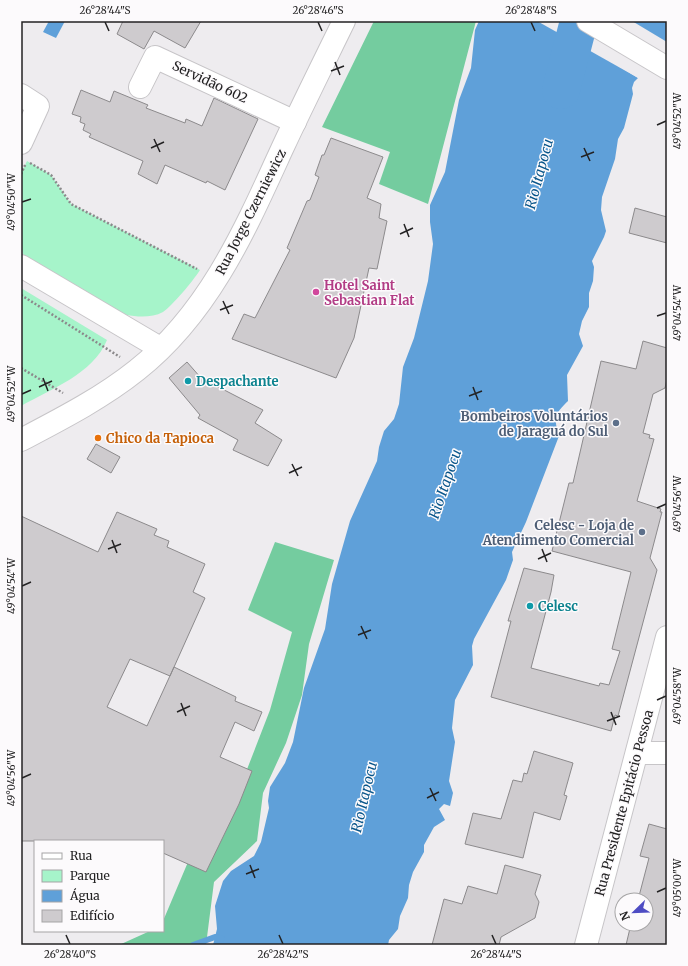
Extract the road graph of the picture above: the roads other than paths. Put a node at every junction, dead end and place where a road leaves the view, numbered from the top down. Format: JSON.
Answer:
{"nodes":[{"id":1,"x":344,"y":21,"type":"edge"},
{"id":2,"x":588,"y":21,"type":"edge"},
{"id":3,"x":667,"y":68,"type":"edge"},
{"id":4,"x":140,"y":87,"type":"dead end"},
{"id":5,"x":21,"y":95,"type":"edge"},
{"id":6,"x":295,"y":122,"type":"junction"},
{"id":7,"x":24,"y":152,"type":"edge"},
{"id":8,"x":21,"y":266,"type":"edge"},
{"id":9,"x":160,"y":348,"type":"junction"},
{"id":10,"x":21,"y":440,"type":"edge"},
{"id":11,"x":667,"y":637,"type":"edge"},
{"id":12,"x":637,"y":753,"type":"junction"},
{"id":13,"x":667,"y":753,"type":"edge"},
{"id":14,"x":586,"y":945,"type":"edge"}],
"edges":[{"from":1,"to":6,"type":"main road","name":"Rua Jorge Czerniewicz"},
{"from":2,"to":3,"type":"main road"},
{"from":4,"to":6,"type":"main road","name":"Servidão 602"},
{"from":5,"to":7,"type":"main road"},
{"from":6,"to":9,"type":"main road","name":"Rua Jorge Czerniewicz"},
{"from":8,"to":9,"type":"main road"},
{"from":9,"to":10,"type":"main road","name":"Rua Jorge Czerniewicz"},
{"from":11,"to":12,"type":"main road","name":"Rua Presidente Epitácio Pessoa"},
{"from":12,"to":13,"type":"main road"},
{"from":12,"to":14,"type":"main road","name":"Rua Presidente Epitácio Pessoa"}]}
